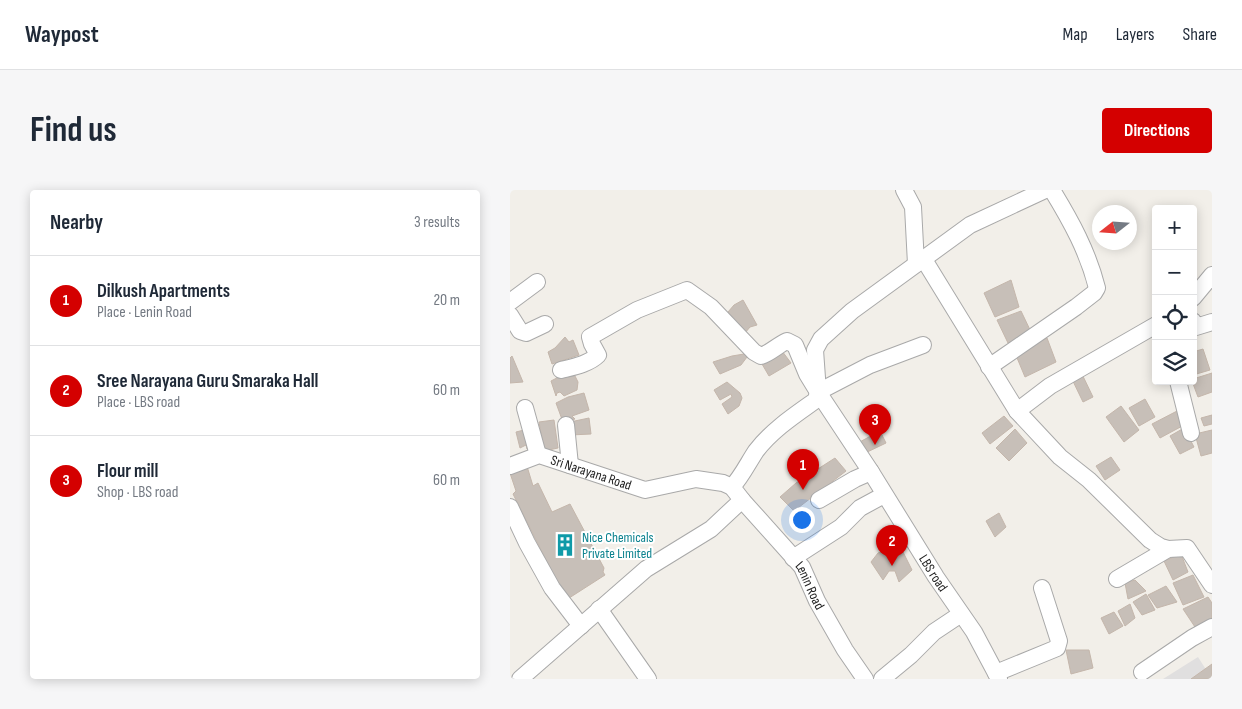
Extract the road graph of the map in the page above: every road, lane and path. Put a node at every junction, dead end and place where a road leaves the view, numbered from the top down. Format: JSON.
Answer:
{"nodes":[{"id":1,"x":904,"y":190,"type":"edge"},
{"id":2,"x":1046,"y":190,"type":"edge"},
{"id":3,"x":1052,"y":190,"type":"edge"},
{"id":4,"x":920,"y":261,"type":"junction"},
{"id":5,"x":1212,"y":275,"type":"edge"},
{"id":6,"x":537,"y":282,"type":"dead end"},
{"id":7,"x":1195,"y":295,"type":"edge"},
{"id":8,"x":510,"y":302,"type":"edge"},
{"id":9,"x":510,"y":315,"type":"edge"},
{"id":10,"x":1212,"y":322,"type":"edge"},
{"id":11,"x":545,"y":324,"type":"dead end"},
{"id":12,"x":1152,"y":327,"type":"edge"},
{"id":13,"x":1197,"y":328,"type":"edge"},
{"id":14,"x":923,"y":345,"type":"dead end"},
{"id":15,"x":989,"y":367,"type":"junction"},
{"id":16,"x":560,"y":370,"type":"dead end"},
{"id":17,"x":1179,"y":385,"type":"edge"},
{"id":18,"x":818,"y":392,"type":"junction"},
{"id":19,"x":525,"y":408,"type":"dead end"},
{"id":20,"x":1017,"y":411,"type":"junction"},
{"id":21,"x":566,"y":425,"type":"dead end"},
{"id":22,"x":1191,"y":433,"type":"dead end"},
{"id":23,"x":538,"y":455,"type":"junction"},
{"id":24,"x":570,"y":465,"type":"junction"},
{"id":25,"x":510,"y":466,"type":"edge"},
{"id":26,"x":871,"y":472,"type":"junction"},
{"id":27,"x":732,"y":487,"type":"junction"},
{"id":28,"x":884,"y":495,"type":"junction"},
{"id":29,"x":742,"y":500,"type":"junction"},
{"id":30,"x":819,"y":500,"type":"dead end"},
{"id":31,"x":510,"y":507,"type":"edge"},
{"id":32,"x":1168,"y":549,"type":"junction"},
{"id":33,"x":793,"y":558,"type":"junction"},
{"id":34,"x":1117,"y":579,"type":"dead end"},
{"id":35,"x":1212,"y":585,"type":"edge"},
{"id":36,"x":1042,"y":588,"type":"dead end"},
{"id":37,"x":599,"y":609,"type":"junction"},
{"id":38,"x":961,"y":614,"type":"junction"},
{"id":39,"x":581,"y":626,"type":"junction"},
{"id":40,"x":1212,"y":627,"type":"edge"},
{"id":41,"x":1142,"y":672,"type":"dead end"},
{"id":42,"x":998,"y":676,"type":"edge"},
{"id":43,"x":520,"y":679,"type":"edge"},
{"id":44,"x":648,"y":679,"type":"edge"},
{"id":45,"x":866,"y":679,"type":"edge"},
{"id":46,"x":882,"y":679,"type":"edge"}],
"edges":[{"from":1,"to":4,"type":"street"},
{"from":2,"to":4,"type":"street"},
{"from":3,"to":15,"type":"street"},
{"from":4,"to":15,"type":"street"},
{"from":4,"to":18,"type":"street"},
{"from":5,"to":7,"type":"street"},
{"from":6,"to":8,"type":"street"},
{"from":9,"to":11,"type":"street"},
{"from":10,"to":13,"type":"street"},
{"from":12,"to":20,"type":"street"},
{"from":14,"to":18,"type":"street"},
{"from":15,"to":20,"type":"street"},
{"from":16,"to":18,"type":"street","name":"LBS road"},
{"from":17,"to":22,"type":"street"},
{"from":18,"to":26,"type":"street","name":"LBS road"},
{"from":18,"to":27,"type":"street"},
{"from":19,"to":23,"type":"street"},
{"from":20,"to":32,"type":"street"},
{"from":21,"to":24,"type":"street"},
{"from":23,"to":24,"type":"street","name":"Sri Narayana Road"},
{"from":23,"to":25,"type":"street","name":"Sri Narayana Road"},
{"from":24,"to":27,"type":"street","name":"Sri Narayana Road"},
{"from":26,"to":28,"type":"street","name":"LBS road"},
{"from":26,"to":30,"type":"street"},
{"from":27,"to":29,"type":"street","name":"Lenin Road"},
{"from":28,"to":33,"type":"street"},
{"from":28,"to":38,"type":"street","name":"LBS road"},
{"from":29,"to":33,"type":"street","name":"Lenin Road"},
{"from":29,"to":37,"type":"street"},
{"from":31,"to":39,"type":"street"},
{"from":32,"to":34,"type":"street"},
{"from":32,"to":35,"type":"street"},
{"from":33,"to":45,"type":"street","name":"Lenin Road"},
{"from":36,"to":42,"type":"street"},
{"from":37,"to":39,"type":"street"},
{"from":37,"to":44,"type":"street"},
{"from":38,"to":42,"type":"street","name":"LBS road"},
{"from":38,"to":46,"type":"street"},
{"from":39,"to":43,"type":"street"},
{"from":40,"to":41,"type":"street"}]}
